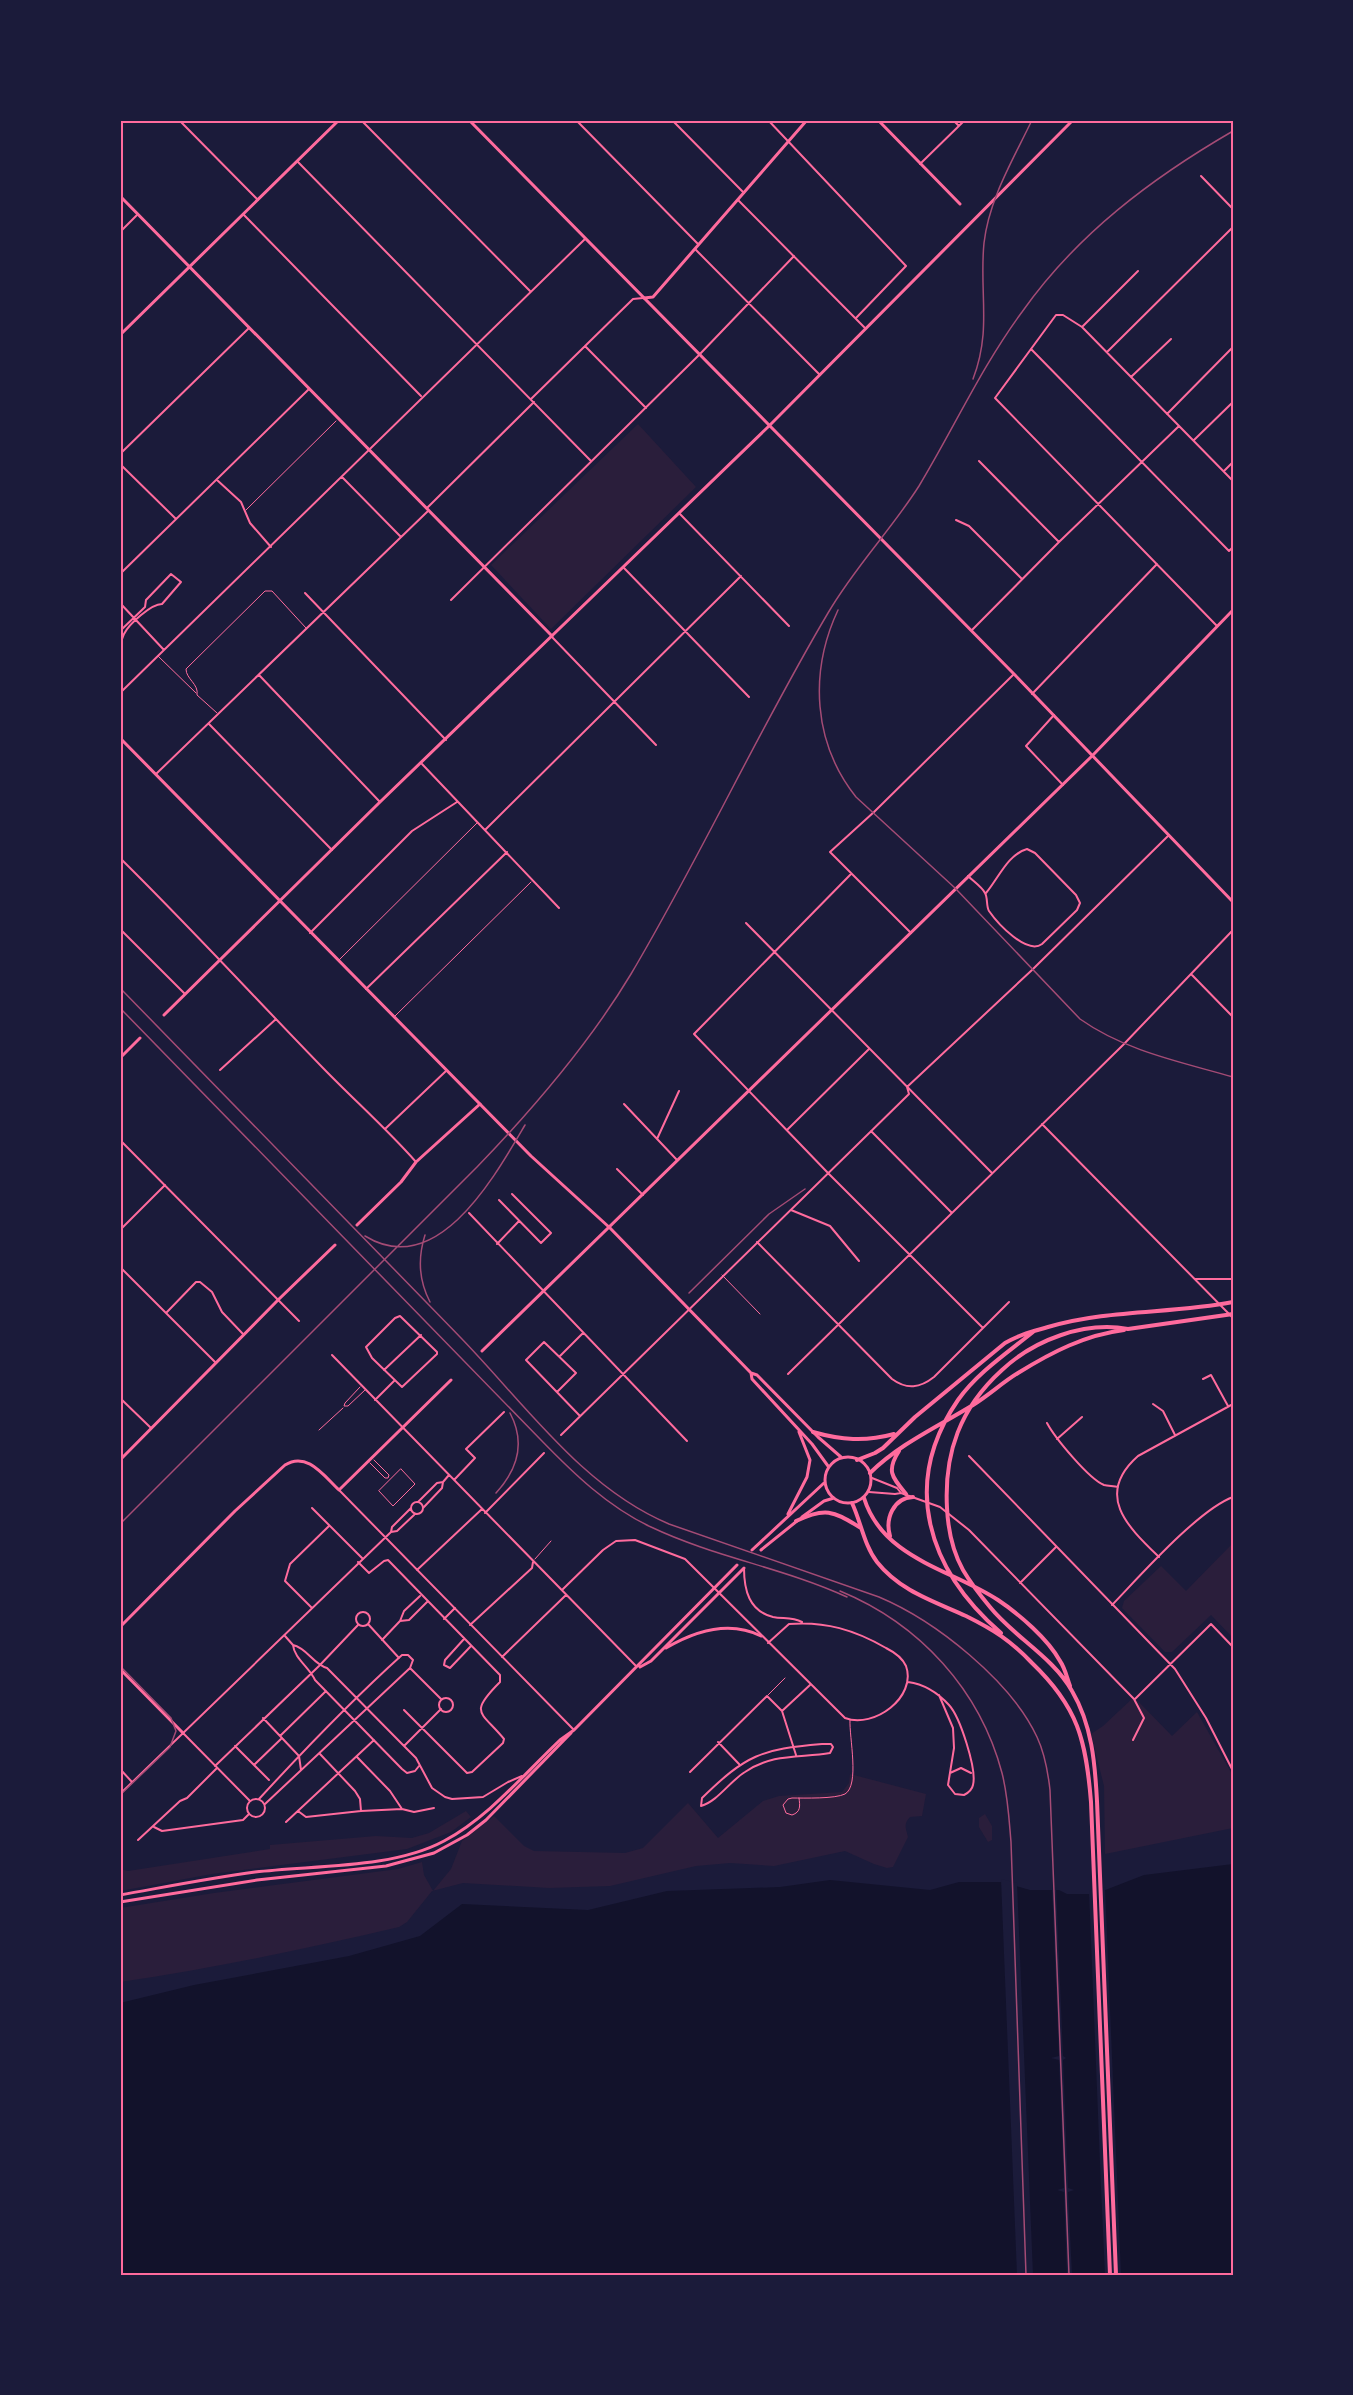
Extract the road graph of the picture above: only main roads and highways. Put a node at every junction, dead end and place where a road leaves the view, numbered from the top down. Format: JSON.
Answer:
{"nodes":[{"id":1,"x":469,"y":120,"type":"edge"},
{"id":2,"x":807,"y":120,"type":"edge"},
{"id":3,"x":878,"y":120,"type":"edge"},
{"id":4,"x":1073,"y":120,"type":"edge"},
{"id":5,"x":336,"y":121,"type":"edge"},
{"id":6,"x":120,"y":196,"type":"edge"},
{"id":7,"x":960,"y":204,"type":"dead end"},
{"id":8,"x":189,"y":267,"type":"junction"},
{"id":9,"x":644,"y":298,"type":"junction"},
{"id":10,"x":120,"y":335,"type":"edge"},
{"id":11,"x":769,"y":426,"type":"junction"},
{"id":12,"x":1233,"y":610,"type":"edge"},
{"id":13,"x":552,"y":636,"type":"junction"},
{"id":14,"x":120,"y":738,"type":"edge"},
{"id":15,"x":1092,"y":756,"type":"junction"},
{"id":16,"x":280,"y":901,"type":"junction"},
{"id":17,"x":1233,"y":902,"type":"edge"},
{"id":18,"x":164,"y":1015,"type":"dead end"},
{"id":19,"x":140,"y":1038,"type":"dead end"},
{"id":20,"x":120,"y":1058,"type":"edge"},
{"id":21,"x":480,"y":1104,"type":"junction"},
{"id":22,"x":357,"y":1225,"type":"dead end"},
{"id":23,"x":610,"y":1228,"type":"junction"},
{"id":24,"x":335,"y":1245,"type":"dead end"},
{"id":25,"x":1233,"y":1302,"type":"edge"},
{"id":26,"x":1233,"y":1316,"type":"edge"},
{"id":27,"x":1035,"y":1329,"type":"junction"},
{"id":28,"x":1128,"y":1329,"type":"junction"},
{"id":29,"x":482,"y":1351,"type":"dead end"},
{"id":30,"x":751,"y":1373,"type":"junction"},
{"id":31,"x":451,"y":1380,"type":"dead end"},
{"id":32,"x":796,"y":1428,"type":"junction"},
{"id":33,"x":813,"y":1432,"type":"junction"},
{"id":34,"x":894,"y":1434,"type":"junction"},
{"id":35,"x":900,"y":1450,"type":"junction"},
{"id":36,"x":841,"y":1457,"type":"junction"},
{"id":37,"x":120,"y":1460,"type":"edge"},
{"id":38,"x":857,"y":1460,"type":"junction"},
{"id":39,"x":828,"y":1466,"type":"junction"},
{"id":40,"x":871,"y":1476,"type":"junction"},
{"id":41,"x":824,"y":1484,"type":"junction"},
{"id":42,"x":904,"y":1494,"type":"road end"},
{"id":43,"x":913,"y":1497,"type":"road end"},
{"id":44,"x":834,"y":1498,"type":"junction"},
{"id":45,"x":864,"y":1498,"type":"junction"},
{"id":46,"x":852,"y":1503,"type":"junction"},
{"id":47,"x":787,"y":1517,"type":"junction"},
{"id":48,"x":796,"y":1521,"type":"junction"},
{"id":49,"x":862,"y":1528,"type":"junction"},
{"id":50,"x":892,"y":1539,"type":"junction"},
{"id":51,"x":752,"y":1550,"type":"dead end"},
{"id":52,"x":762,"y":1550,"type":"dead end"},
{"id":53,"x":737,"y":1565,"type":"dead end"},
{"id":54,"x":744,"y":1568,"type":"road end"},
{"id":55,"x":120,"y":1627,"type":"edge"},
{"id":56,"x":761,"y":1636,"type":"road end"},
{"id":57,"x":1008,"y":1639,"type":"junction"},
{"id":58,"x":662,"y":1650,"type":"junction"},
{"id":59,"x":638,"y":1667,"type":"junction"},
{"id":60,"x":120,"y":1670,"type":"edge"},
{"id":61,"x":1072,"y":1690,"type":"junction"},
{"id":62,"x":573,"y":1730,"type":"junction"},
{"id":63,"x":183,"y":1733,"type":"road end"},
{"id":64,"x":120,"y":1895,"type":"edge"},
{"id":65,"x":120,"y":1902,"type":"edge"},
{"id":66,"x":1110,"y":2275,"type":"edge"},
{"id":67,"x":1116,"y":2275,"type":"edge"}],
"edges":[{"from":1,"to":9,"type":"main road"},
{"from":2,"to":9,"type":"main road"},
{"from":3,"to":7,"type":"main road"},
{"from":4,"to":11,"type":"main road"},
{"from":5,"to":8,"type":"main road"},
{"from":6,"to":8,"type":"main road"},
{"from":8,"to":10,"type":"main road"},
{"from":8,"to":13,"type":"main road"},
{"from":9,"to":11,"type":"main road"},
{"from":11,"to":13,"type":"main road"},
{"from":11,"to":15,"type":"main road"},
{"from":12,"to":15,"type":"main road"},
{"from":13,"to":16,"type":"main road"},
{"from":14,"to":16,"type":"main road"},
{"from":15,"to":17,"type":"main road"},
{"from":15,"to":23,"type":"main road"},
{"from":16,"to":18,"type":"main road"},
{"from":16,"to":21,"type":"main road"},
{"from":19,"to":20,"type":"main road"},
{"from":21,"to":22,"type":"main road"},
{"from":21,"to":23,"type":"main road"},
{"from":23,"to":29,"type":"main road"},
{"from":23,"to":30,"type":"main road"},
{"from":24,"to":37,"type":"main road"},
{"from":25,"to":27,"type":"highway"},
{"from":26,"to":28,"type":"highway"},
{"from":27,"to":34,"type":"highway"},
{"from":27,"to":57,"type":"highway"},
{"from":28,"to":35,"type":"highway"},
{"from":28,"to":61,"type":"highway"},
{"from":30,"to":32,"type":"main road"},
{"from":30,"to":33,"type":"main road"},
{"from":31,"to":55,"type":"main road"},
{"from":32,"to":39,"type":"main road"},
{"from":32,"to":47,"type":"main road"},
{"from":33,"to":34,"type":"highway"},
{"from":33,"to":36,"type":"main road"},
{"from":34,"to":38,"type":"highway"},
{"from":35,"to":40,"type":"highway"},
{"from":35,"to":42,"type":"highway"},
{"from":36,"to":38,"type":"main road"},
{"from":36,"to":39,"type":"main road"},
{"from":38,"to":40,"type":"main road"},
{"from":39,"to":41,"type":"main road"},
{"from":40,"to":45,"type":"main road"},
{"from":41,"to":44,"type":"main road"},
{"from":41,"to":47,"type":"main road"},
{"from":43,"to":50,"type":"highway"},
{"from":44,"to":46,"type":"main road"},
{"from":44,"to":48,"type":"main road"},
{"from":45,"to":46,"type":"main road"},
{"from":45,"to":50,"type":"highway"},
{"from":46,"to":49,"type":"highway"},
{"from":47,"to":51,"type":"main road"},
{"from":48,"to":49,"type":"highway"},
{"from":48,"to":52,"type":"main road"},
{"from":49,"to":57,"type":"highway"},
{"from":50,"to":61,"type":"highway"},
{"from":53,"to":59,"type":"main road"},
{"from":54,"to":58,"type":"main road"},
{"from":56,"to":58,"type":"main road"},
{"from":57,"to":66,"type":"highway"},
{"from":58,"to":59,"type":"main road"},
{"from":59,"to":62,"type":"main road"},
{"from":60,"to":63,"type":"main road"},
{"from":61,"to":67,"type":"highway"},
{"from":62,"to":64,"type":"main road"},
{"from":62,"to":65,"type":"main road"}]}
